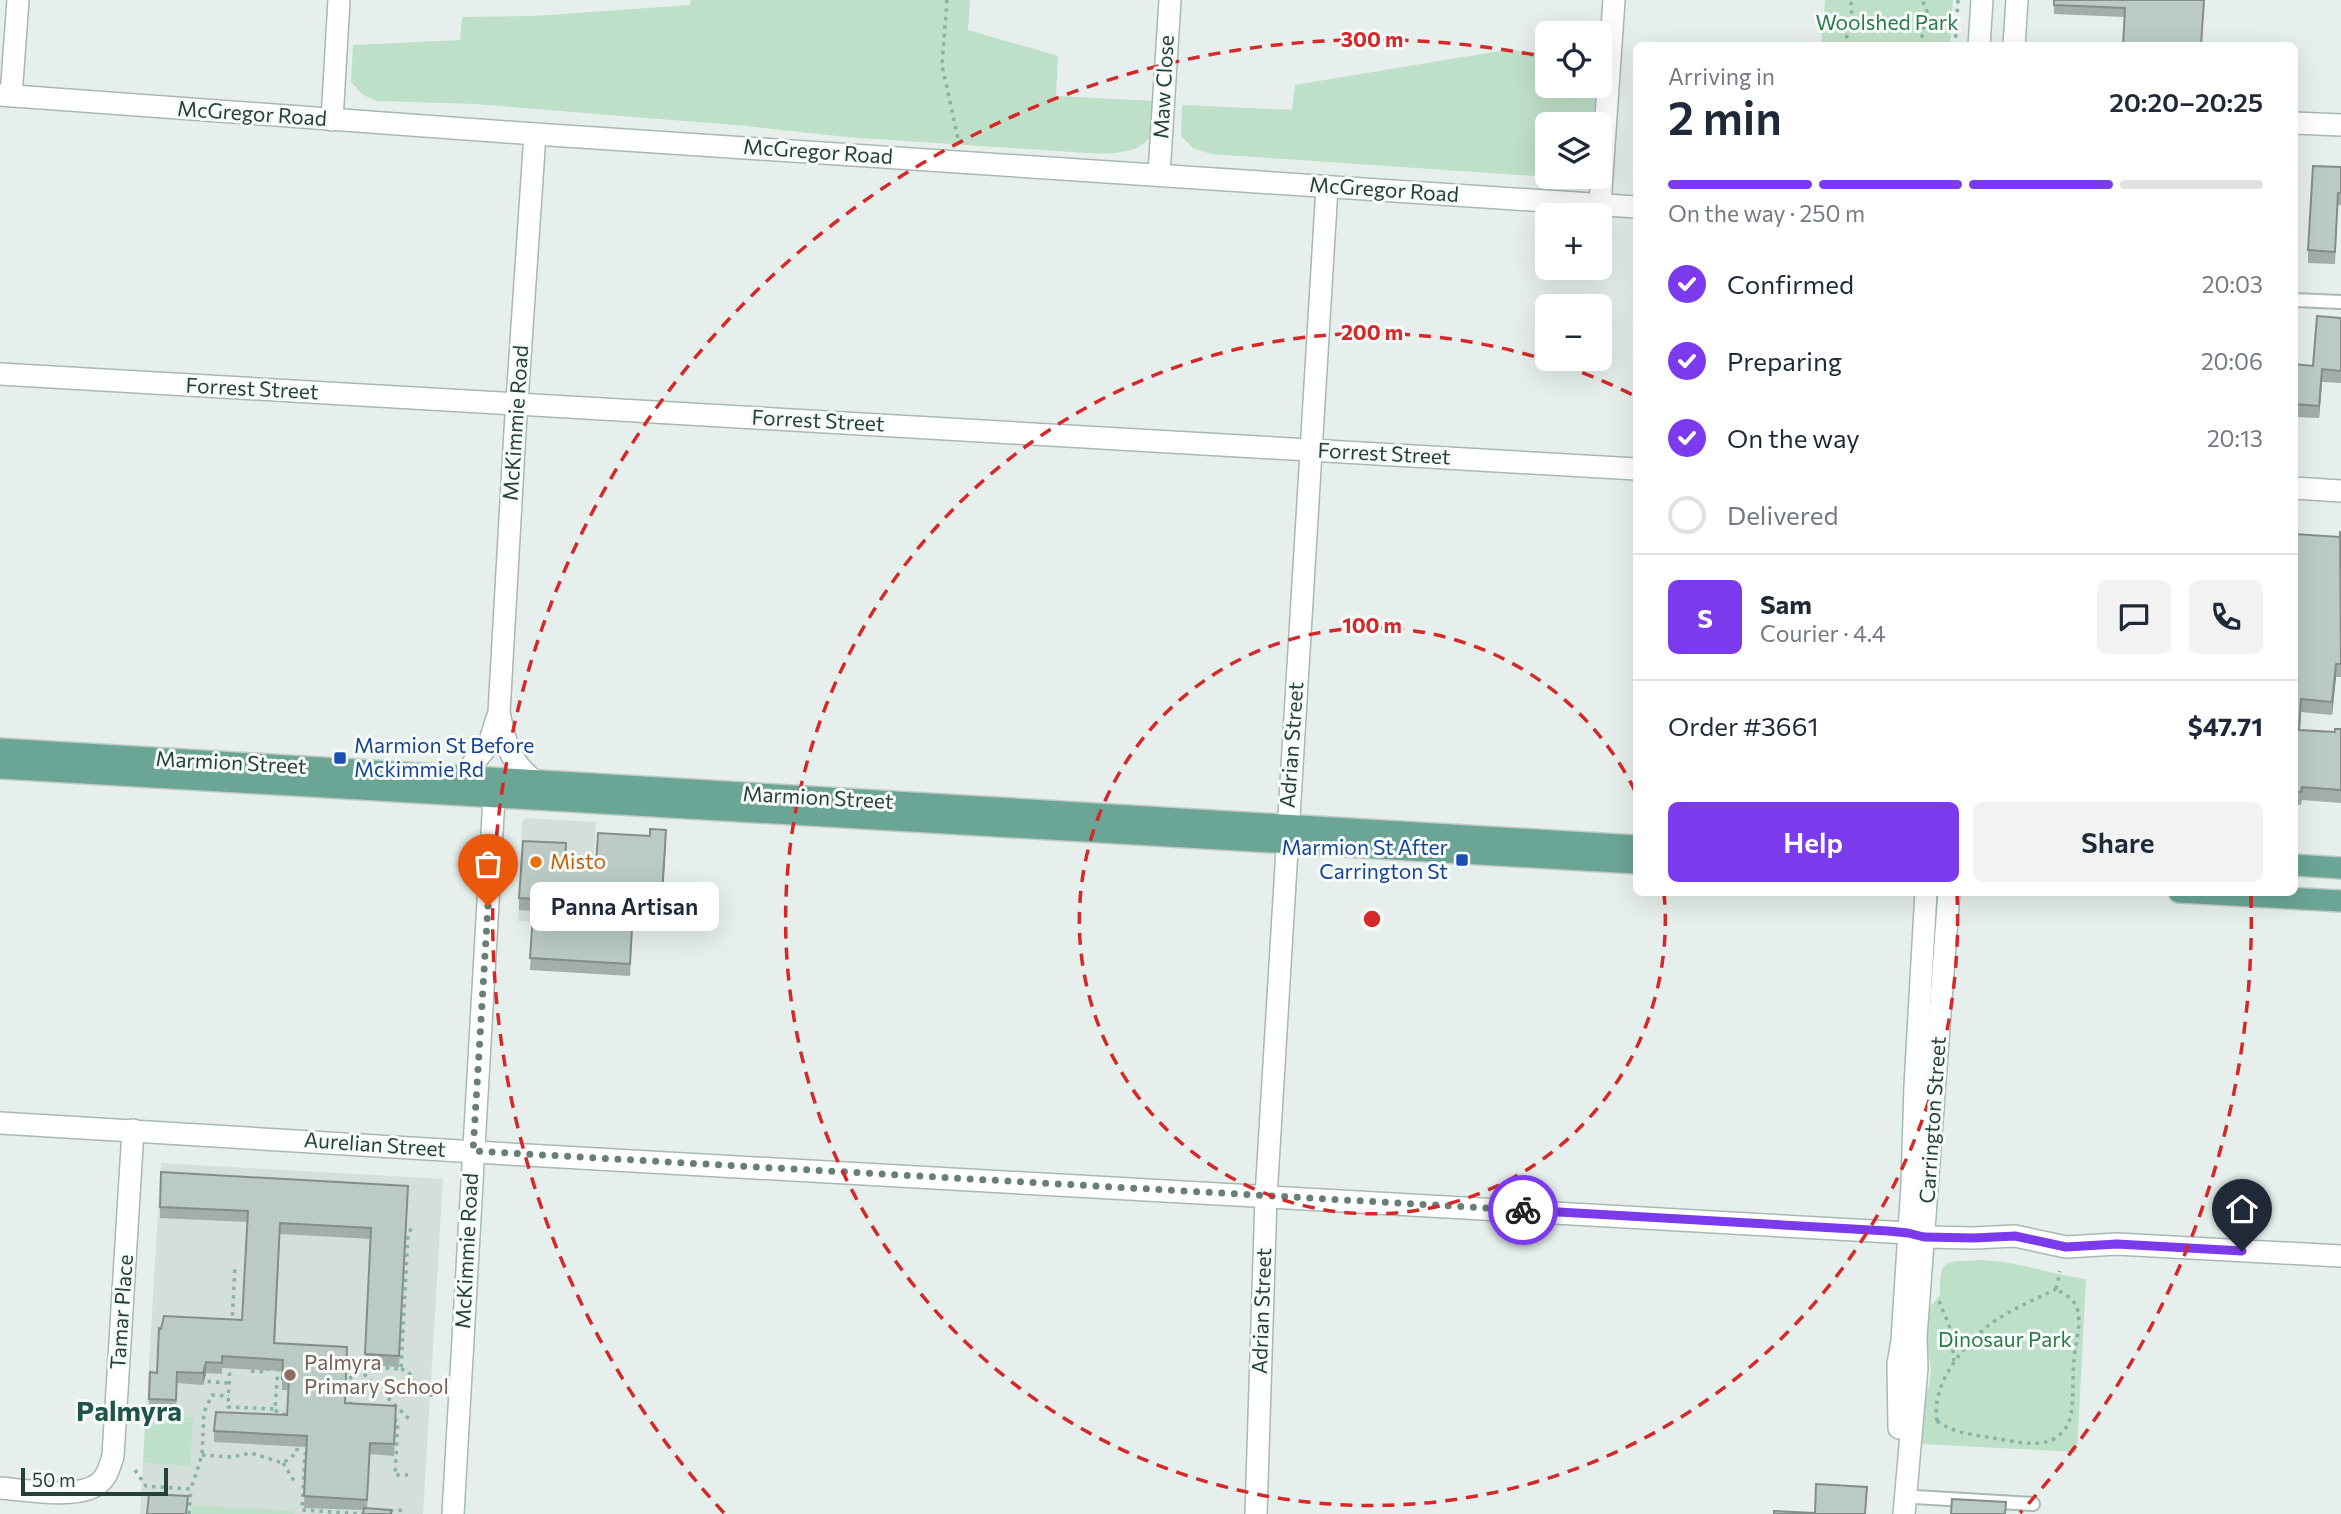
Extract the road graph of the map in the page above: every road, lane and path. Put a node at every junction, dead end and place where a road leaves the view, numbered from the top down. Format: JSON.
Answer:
{"nodes":[{"id":1,"x":18,"y":0,"type":"edge"},
{"id":2,"x":339,"y":0,"type":"edge"},
{"id":3,"x":947,"y":0,"type":"edge"},
{"id":4,"x":1170,"y":0,"type":"edge"},
{"id":5,"x":1614,"y":0,"type":"edge"},
{"id":6,"x":1852,"y":0,"type":"edge"},
{"id":7,"x":1922,"y":0,"type":"edge"},
{"id":8,"x":1958,"y":0,"type":"edge"},
{"id":9,"x":1982,"y":0,"type":"edge"},
{"id":10,"x":2017,"y":0,"type":"edge"},
{"id":11,"x":1845,"y":42,"type":"edge"},
{"id":12,"x":1921,"y":42,"type":"edge"},
{"id":13,"x":1955,"y":42,"type":"edge"},
{"id":14,"x":1979,"y":42,"type":"edge"},
{"id":15,"x":2014,"y":42,"type":"edge"},
{"id":16,"x":5,"y":96,"type":"edge"},
{"id":17,"x":332,"y":120,"type":"junction"},
{"id":18,"x":2298,"y":123,"type":"edge"},
{"id":19,"x":2341,"y":125,"type":"edge"},
{"id":20,"x":535,"y":134,"type":"junction"},
{"id":21,"x":961,"y":161,"type":"junction"},
{"id":22,"x":1159,"y":174,"type":"junction"},
{"id":23,"x":1327,"y":187,"type":"junction"},
{"id":24,"x":1584,"y":203,"type":"edge"},
{"id":25,"x":1600,"y":203,"type":"edge"},
{"id":26,"x":1612,"y":205,"type":"edge"},
{"id":27,"x":1633,"y":207,"type":"edge"},
{"id":28,"x":2298,"y":300,"type":"edge"},
{"id":29,"x":2341,"y":302,"type":"edge"},
{"id":30,"x":0,"y":374,"type":"edge"},
{"id":31,"x":517,"y":404,"type":"junction"},
{"id":32,"x":1311,"y":450,"type":"junction"},
{"id":33,"x":1633,"y":470,"type":"edge"},
{"id":34,"x":2298,"y":488,"type":"edge"},
{"id":35,"x":2341,"y":491,"type":"edge"},
{"id":36,"x":499,"y":713,"type":"junction"},
{"id":37,"x":0,"y":749,"type":"edge"},
{"id":38,"x":0,"y":768,"type":"edge"},
{"id":39,"x":463,"y":776,"type":"junction"},
{"id":40,"x":534,"y":781,"type":"junction"},
{"id":41,"x":495,"y":787,"type":"junction"},
{"id":42,"x":1289,"y":833,"type":"junction"},
{"id":43,"x":1633,"y":846,"type":"edge"},
{"id":44,"x":1633,"y":863,"type":"edge"},
{"id":45,"x":2298,"y":865,"type":"edge"},
{"id":46,"x":2341,"y":867,"type":"edge"},
{"id":47,"x":1926,"y":896,"type":"edge"},
{"id":48,"x":1950,"y":896,"type":"edge"},
{"id":49,"x":2251,"y":896,"type":"edge"},
{"id":50,"x":2341,"y":901,"type":"edge"},
{"id":51,"x":0,"y":1123,"type":"edge"},
{"id":52,"x":133,"y":1130,"type":"junction"},
{"id":53,"x":473,"y":1151,"type":"junction"},
{"id":54,"x":1266,"y":1197,"type":"junction"},
{"id":55,"x":413,"y":1226,"type":"dead end"},
{"id":56,"x":1916,"y":1235,"type":"junction"},
{"id":57,"x":2341,"y":1256,"type":"edge"},
{"id":58,"x":235,"y":1267,"type":"dead end"},
{"id":59,"x":2060,"y":1271,"type":"dead end"},
{"id":60,"x":2056,"y":1289,"type":"junction"},
{"id":61,"x":1937,"y":1297,"type":"dead end"},
{"id":62,"x":232,"y":1330,"type":"edge"},
{"id":63,"x":268,"y":1358,"type":"edge"},
{"id":64,"x":231,"y":1359,"type":"edge"},
{"id":65,"x":278,"y":1361,"type":"edge"},
{"id":66,"x":1954,"y":1363,"type":"junction"},
{"id":67,"x":353,"y":1365,"type":"junction"},
{"id":68,"x":401,"y":1369,"type":"junction"},
{"id":69,"x":251,"y":1371,"type":"edge"},
{"id":70,"x":267,"y":1372,"type":"junction"},
{"id":71,"x":273,"y":1372,"type":"edge"},
{"id":72,"x":194,"y":1381,"type":"edge"},
{"id":73,"x":229,"y":1382,"type":"junction"},
{"id":74,"x":433,"y":1395,"type":"dead end"},
{"id":75,"x":229,"y":1396,"type":"junction"},
{"id":76,"x":350,"y":1405,"type":"edge"},
{"id":77,"x":275,"y":1409,"type":"junction"},
{"id":78,"x":299,"y":1416,"type":"edge"},
{"id":79,"x":386,"y":1420,"type":"edge"},
{"id":80,"x":411,"y":1421,"type":"dead end"},
{"id":81,"x":1937,"y":1421,"type":"junction"},
{"id":82,"x":1931,"y":1430,"type":"dead end"},
{"id":83,"x":297,"y":1441,"type":"edge"},
{"id":84,"x":296,"y":1453,"type":"junction"},
{"id":85,"x":305,"y":1454,"type":"junction"},
{"id":86,"x":202,"y":1455,"type":"junction"},
{"id":87,"x":283,"y":1463,"type":"junction"},
{"id":88,"x":135,"y":1470,"type":"dead end"},
{"id":89,"x":408,"y":1475,"type":"dead end"},
{"id":90,"x":294,"y":1481,"type":"dead end"},
{"id":91,"x":0,"y":1488,"type":"edge"},
{"id":92,"x":191,"y":1489,"type":"junction"},
{"id":93,"x":307,"y":1504,"type":"edge"},
{"id":94,"x":2033,"y":1504,"type":"dead end"},
{"id":95,"x":1909,"y":1506,"type":"edge"},
{"id":96,"x":363,"y":1510,"type":"edge"},
{"id":97,"x":382,"y":1510,"type":"edge"},
{"id":98,"x":405,"y":1510,"type":"dead end"},
{"id":99,"x":393,"y":1512,"type":"edge"},
{"id":100,"x":370,"y":1513,"type":"edge"},
{"id":101,"x":189,"y":1514,"type":"edge"},
{"id":102,"x":453,"y":1514,"type":"edge"},
{"id":103,"x":464,"y":1514,"type":"edge"},
{"id":104,"x":1256,"y":1514,"type":"edge"},
{"id":105,"x":1893,"y":1514,"type":"edge"}],
"edges":[{"from":1,"to":16,"type":"street"},
{"from":2,"to":17,"type":"street"},
{"from":3,"to":21,"type":"path"},
{"from":4,"to":22,"type":"street","name":"Maw Close"},
{"from":5,"to":25,"type":"street"},
{"from":6,"to":11,"type":"path"},
{"from":7,"to":12,"type":"path"},
{"from":8,"to":13,"type":"path"},
{"from":9,"to":14,"type":"street"},
{"from":10,"to":15,"type":"street"},
{"from":16,"to":17,"type":"street","name":"McGregor Road"},
{"from":17,"to":20,"type":"street","name":"McGregor Road"},
{"from":18,"to":19,"type":"street"},
{"from":20,"to":21,"type":"street","name":"McGregor Road"},
{"from":20,"to":31,"type":"street","name":"McKimmie Road"},
{"from":21,"to":22,"type":"street","name":"McGregor Road"},
{"from":22,"to":23,"type":"street","name":"McGregor Road"},
{"from":23,"to":24,"type":"street","name":"McGregor Road"},
{"from":23,"to":32,"type":"street","name":"Adrian Street"},
{"from":26,"to":27,"type":"street","name":"McGregor Road"},
{"from":28,"to":29,"type":"lane"},
{"from":30,"to":31,"type":"street","name":"Forrest Street"},
{"from":31,"to":32,"type":"street","name":"Forrest Street"},
{"from":31,"to":36,"type":"street","name":"McKimmie Road"},
{"from":32,"to":33,"type":"street","name":"Forrest Street"},
{"from":32,"to":42,"type":"street","name":"Adrian Street"},
{"from":34,"to":35,"type":"street"},
{"from":36,"to":39,"type":"street","name":"McKimmie Road"},
{"from":36,"to":40,"type":"street","name":"McKimmie Road"},
{"from":37,"to":39,"type":"main road","name":"Marmion Street"},
{"from":38,"to":41,"type":"main road","name":"Marmion Street"},
{"from":39,"to":41,"type":"main road","name":"Marmion Street"},
{"from":40,"to":41,"type":"main road","name":"Marmion Street"},
{"from":40,"to":42,"type":"main road","name":"Marmion Street"},
{"from":41,"to":42,"type":"main road","name":"Marmion Street"},
{"from":41,"to":53,"type":"street","name":"McKimmie Road"},
{"from":42,"to":43,"type":"main road","name":"Marmion Street"},
{"from":42,"to":44,"type":"main road","name":"Marmion Street"},
{"from":42,"to":54,"type":"street","name":"Adrian Street"},
{"from":45,"to":46,"type":"main road"},
{"from":47,"to":56,"type":"street","name":"Carrington Street"},
{"from":48,"to":56,"type":"street","name":"Carrington Street"},
{"from":49,"to":50,"type":"main road"},
{"from":51,"to":52,"type":"street","name":"Aurelian Street"},
{"from":52,"to":53,"type":"street","name":"Aurelian Street"},
{"from":52,"to":91,"type":"street","name":"Tamar Place"},
{"from":53,"to":54,"type":"street","name":"Aurelian Street"},
{"from":53,"to":102,"type":"street","name":"McKimmie Road"},
{"from":54,"to":56,"type":"street","name":"Aurelian Street"},
{"from":54,"to":104,"type":"street","name":"Adrian Street"},
{"from":55,"to":68,"type":"path"},
{"from":56,"to":57,"type":"street","name":"Aurelian Street"},
{"from":56,"to":95,"type":"street","name":"Carrington Street"},
{"from":56,"to":105,"type":"street","name":"Carrington Street"},
{"from":58,"to":62,"type":"path"},
{"from":59,"to":60,"type":"path"},
{"from":60,"to":66,"type":"path"},
{"from":60,"to":81,"type":"path"},
{"from":61,"to":66,"type":"path"},
{"from":63,"to":70,"type":"path"},
{"from":64,"to":73,"type":"path"},
{"from":65,"to":77,"type":"path"},
{"from":66,"to":81,"type":"path"},
{"from":67,"to":68,"type":"path"},
{"from":67,"to":76,"type":"path"},
{"from":67,"to":80,"type":"path"},
{"from":68,"to":74,"type":"path"},
{"from":69,"to":70,"type":"path"},
{"from":70,"to":71,"type":"path"},
{"from":72,"to":73,"type":"path"},
{"from":73,"to":75,"type":"path"},
{"from":75,"to":77,"type":"path"},
{"from":75,"to":86,"type":"path"},
{"from":77,"to":78,"type":"path"},
{"from":79,"to":89,"type":"path"},
{"from":81,"to":82,"type":"path"},
{"from":83,"to":84,"type":"path"},
{"from":84,"to":85,"type":"path"},
{"from":84,"to":87,"type":"path"},
{"from":85,"to":93,"type":"path"},
{"from":85,"to":96,"type":"path"},
{"from":86,"to":87,"type":"path"},
{"from":86,"to":92,"type":"path"},
{"from":87,"to":90,"type":"path"},
{"from":88,"to":92,"type":"path"},
{"from":92,"to":101,"type":"path"},
{"from":94,"to":95,"type":"lane"},
{"from":96,"to":100,"type":"path"},
{"from":97,"to":99,"type":"path"},
{"from":98,"to":99,"type":"path"},
{"from":102,"to":103,"type":"street"}]}
